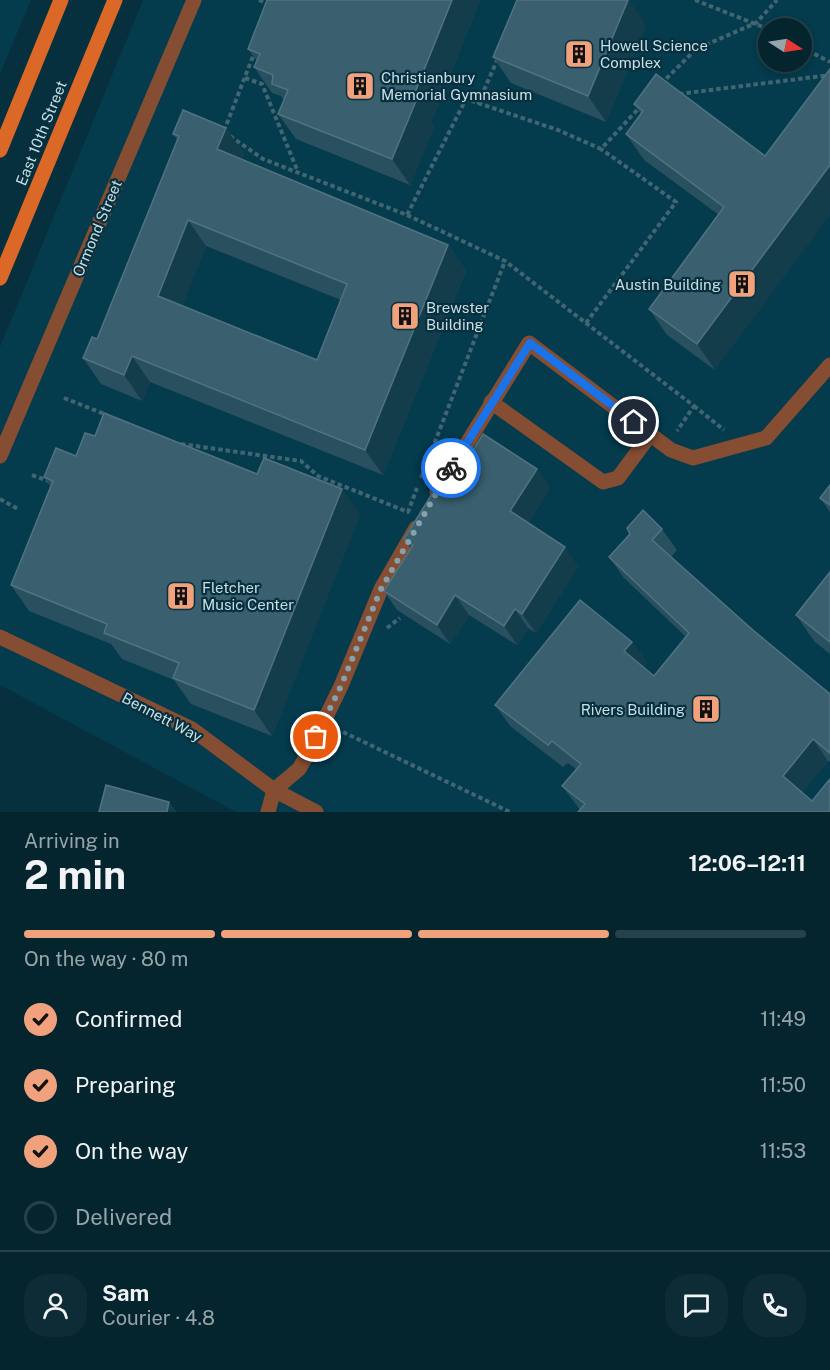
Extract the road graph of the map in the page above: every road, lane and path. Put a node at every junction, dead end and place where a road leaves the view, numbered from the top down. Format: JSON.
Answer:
{"nodes":[{"id":1,"x":61,"y":0,"type":"edge"},
{"id":2,"x":115,"y":0,"type":"edge"},
{"id":3,"x":194,"y":0,"type":"edge"},
{"id":4,"x":259,"y":0,"type":"edge"},
{"id":5,"x":695,"y":0,"type":"edge"},
{"id":6,"x":777,"y":0,"type":"edge"},
{"id":7,"x":272,"y":3,"type":"edge"},
{"id":8,"x":268,"y":15,"type":"edge"},
{"id":9,"x":756,"y":23,"type":"junction"},
{"id":10,"x":256,"y":47,"type":"edge"},
{"id":11,"x":501,"y":52,"type":"edge"},
{"id":12,"x":812,"y":53,"type":"edge"},
{"id":13,"x":830,"y":62,"type":"edge"},
{"id":14,"x":830,"y":75,"type":"edge"},
{"id":15,"x":245,"y":78,"type":"junction"},
{"id":16,"x":656,"y":90,"type":"edge"},
{"id":17,"x":670,"y":95,"type":"edge"},
{"id":18,"x":647,"y":98,"type":"edge"},
{"id":19,"x":478,"y":104,"type":"junction"},
{"id":20,"x":214,"y":128,"type":"edge"},
{"id":21,"x":224,"y":132,"type":"junction"},
{"id":22,"x":601,"y":149,"type":"junction"},
{"id":23,"x":0,"y":150,"type":"edge"},
{"id":24,"x":298,"y":173,"type":"junction"},
{"id":25,"x":407,"y":215,"type":"junction"},
{"id":26,"x":505,"y":261,"type":"junction"},
{"id":27,"x":0,"y":278,"type":"edge"},
{"id":28,"x":586,"y":323,"type":"junction"},
{"id":29,"x":830,"y":364,"type":"edge"},
{"id":30,"x":64,"y":398,"type":"dead end"},
{"id":31,"x":491,"y":402,"type":"junction"},
{"id":32,"x":694,"y":406,"type":"junction"},
{"id":33,"x":116,"y":419,"type":"edge"},
{"id":34,"x":722,"y":435,"type":"dead end"},
{"id":35,"x":659,"y":441,"type":"junction"},
{"id":36,"x":178,"y":444,"type":"edge"},
{"id":37,"x":0,"y":456,"type":"edge"},
{"id":38,"x":32,"y":475,"type":"dead end"},
{"id":39,"x":58,"y":485,"type":"edge"},
{"id":40,"x":0,"y":499,"type":"edge"},
{"id":41,"x":18,"y":509,"type":"dead end"},
{"id":42,"x":0,"y":638,"type":"edge"},
{"id":43,"x":343,"y":732,"type":"dead end"},
{"id":44,"x":273,"y":790,"type":"junction"},
{"id":45,"x":268,"y":812,"type":"edge"},
{"id":46,"x":316,"y":812,"type":"edge"},
{"id":47,"x":510,"y":812,"type":"edge"}],
"edges":[{"from":1,"to":23,"type":"main road","name":"East 10th Street"},
{"from":2,"to":27,"type":"main road","name":"East 10th Street"},
{"from":3,"to":37,"type":"street","name":"Ormond Street"},
{"from":4,"to":7,"type":"path"},
{"from":5,"to":9,"type":"path"},
{"from":6,"to":9,"type":"path"},
{"from":7,"to":8,"type":"path"},
{"from":9,"to":16,"type":"path"},
{"from":10,"to":15,"type":"path"},
{"from":11,"to":19,"type":"path"},
{"from":12,"to":13,"type":"path"},
{"from":14,"to":17,"type":"path"},
{"from":15,"to":21,"type":"path"},
{"from":15,"to":24,"type":"path"},
{"from":18,"to":22,"type":"path"},
{"from":19,"to":22,"type":"path"},
{"from":19,"to":25,"type":"path"},
{"from":20,"to":21,"type":"path"},
{"from":21,"to":24,"type":"path"},
{"from":22,"to":28,"type":"path"},
{"from":24,"to":25,"type":"path"},
{"from":25,"to":26,"type":"path"},
{"from":26,"to":28,"type":"path"},
{"from":26,"to":36,"type":"path"},
{"from":28,"to":32,"type":"path"},
{"from":29,"to":35,"type":"street"},
{"from":30,"to":33,"type":"path"},
{"from":31,"to":35,"type":"street"},
{"from":31,"to":35,"type":"street"},
{"from":31,"to":44,"type":"street"},
{"from":32,"to":34,"type":"path"},
{"from":32,"to":35,"type":"path"},
{"from":38,"to":39,"type":"path"},
{"from":40,"to":41,"type":"path"},
{"from":42,"to":44,"type":"street","name":"Bennett Way"},
{"from":43,"to":47,"type":"path"},
{"from":44,"to":45,"type":"street"},
{"from":44,"to":46,"type":"street","name":"Bennett Way"}]}
